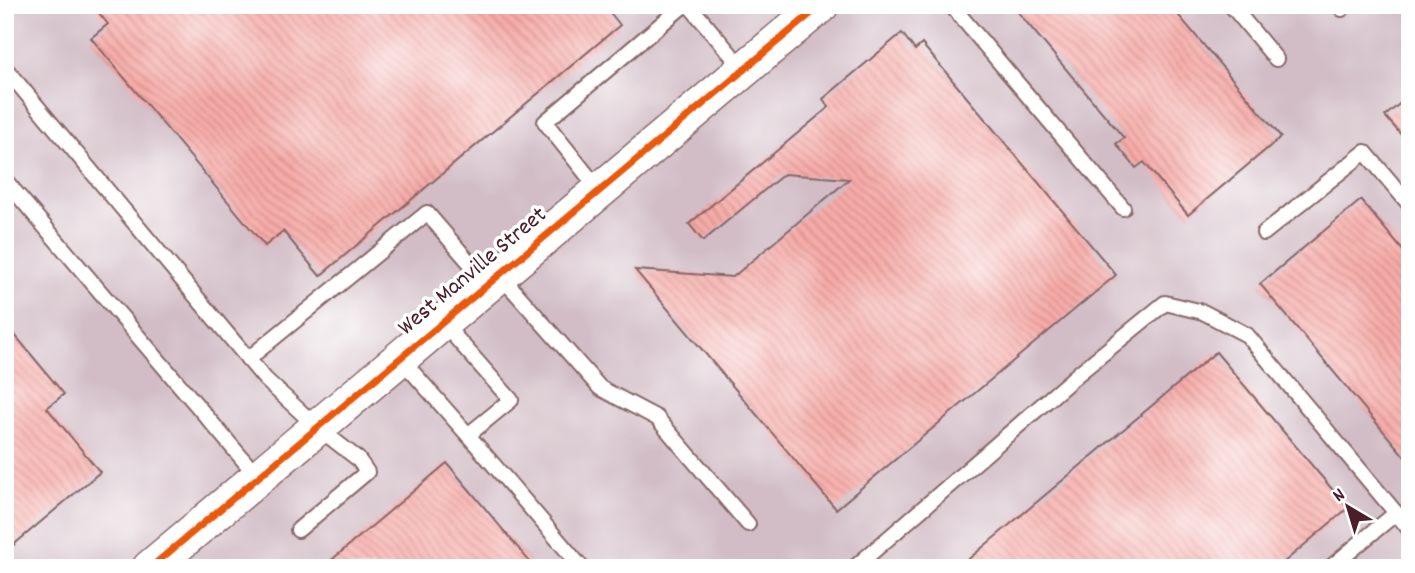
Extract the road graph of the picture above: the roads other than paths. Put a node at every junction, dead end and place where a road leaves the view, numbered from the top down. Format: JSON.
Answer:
{"nodes":[{"id":1,"x":686,"y":5,"type":"edge"},
{"id":2,"x":821,"y":5,"type":"edge"},
{"id":3,"x":951,"y":5,"type":"edge"},
{"id":4,"x":1231,"y":5,"type":"edge"},
{"id":5,"x":1276,"y":59,"type":"dead end"},
{"id":6,"x":5,"y":68,"type":"edge"},
{"id":7,"x":744,"y":70,"type":"junction"},
{"id":8,"x":5,"y":180,"type":"edge"},
{"id":9,"x":600,"y":191,"type":"junction"},
{"id":10,"x":1410,"y":205,"type":"edge"},
{"id":11,"x":1123,"y":208,"type":"dead end"},
{"id":12,"x":1265,"y":233,"type":"dead end"},
{"id":13,"x":494,"y":280,"type":"junction"},
{"id":14,"x":443,"y":323,"type":"junction"},
{"id":15,"x":400,"y":358,"type":"junction"},
{"id":16,"x":248,"y":359,"type":"junction"},
{"id":17,"x":317,"y":427,"type":"junction"},
{"id":18,"x":468,"y":435,"type":"junction"},
{"id":19,"x":258,"y":477,"type":"junction"},
{"id":20,"x":1396,"y":513,"type":"junction"},
{"id":21,"x":748,"y":524,"type":"dead end"},
{"id":22,"x":298,"y":530,"type":"dead end"},
{"id":23,"x":1410,"y":530,"type":"edge"},
{"id":24,"x":150,"y":568,"type":"edge"},
{"id":25,"x":582,"y":568,"type":"edge"},
{"id":26,"x":855,"y":568,"type":"edge"},
{"id":27,"x":1330,"y":568,"type":"edge"}],
"edges":[{"from":1,"to":7,"type":"lane"},
{"from":1,"to":9,"type":"lane"},
{"from":2,"to":7,"type":"street","name":"West Manville Street"},
{"from":3,"to":11,"type":"lane"},
{"from":4,"to":5,"type":"lane"},
{"from":6,"to":16,"type":"lane"},
{"from":7,"to":9,"type":"street","name":"West Manville Street"},
{"from":8,"to":19,"type":"lane"},
{"from":9,"to":13,"type":"street","name":"West Manville Street"},
{"from":10,"to":12,"type":"lane"},
{"from":13,"to":14,"type":"street","name":"West Manville Street"},
{"from":13,"to":16,"type":"lane"},
{"from":13,"to":21,"type":"lane"},
{"from":14,"to":15,"type":"street","name":"West Manville Street"},
{"from":14,"to":18,"type":"lane"},
{"from":15,"to":17,"type":"street","name":"West Manville Street"},
{"from":15,"to":18,"type":"lane"},
{"from":16,"to":17,"type":"lane"},
{"from":17,"to":19,"type":"street","name":"West Manville Street"},
{"from":17,"to":22,"type":"lane"},
{"from":18,"to":25,"type":"lane"},
{"from":19,"to":24,"type":"street","name":"West Manville Street"},
{"from":20,"to":23,"type":"lane"},
{"from":20,"to":26,"type":"lane"},
{"from":20,"to":27,"type":"lane"}]}
